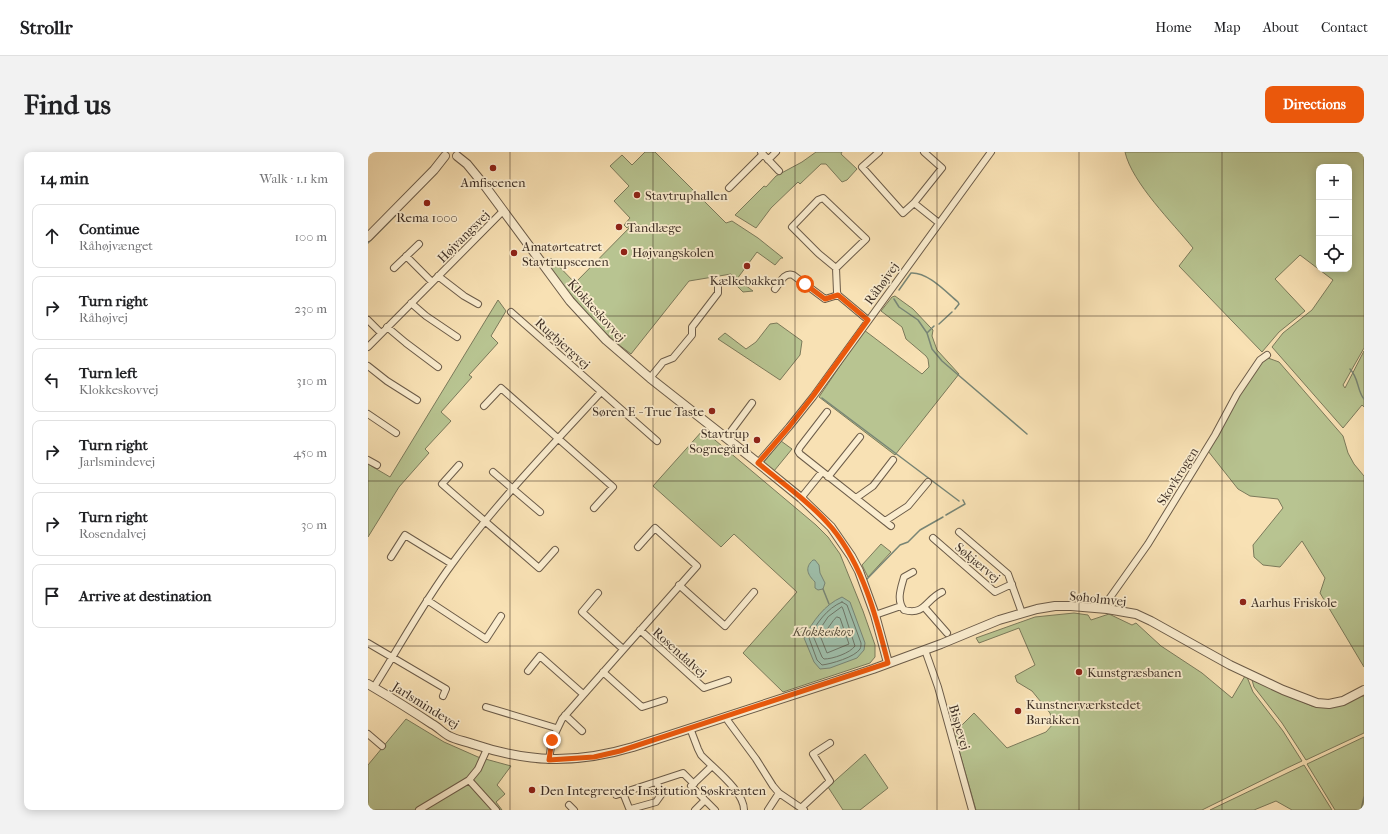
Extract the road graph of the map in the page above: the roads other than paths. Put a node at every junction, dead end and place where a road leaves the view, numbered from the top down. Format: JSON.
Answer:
{"nodes":[{"id":1,"x":776,"y":152,"type":"edge"},
{"id":2,"x":879,"y":152,"type":"edge"},
{"id":3,"x":924,"y":152,"type":"edge"},
{"id":4,"x":991,"y":152,"type":"edge"},
{"id":5,"x":762,"y":153,"type":"edge"},
{"id":6,"x":451,"y":156,"type":"edge"},
{"id":7,"x":768,"y":160,"type":"junction"},
{"id":8,"x":779,"y":170,"type":"dead end"},
{"id":9,"x":729,"y":188,"type":"dead end"},
{"id":10,"x":914,"y":203,"type":"junction"},
{"id":11,"x":503,"y":211,"type":"junction"},
{"id":12,"x":939,"y":223,"type":"junction"},
{"id":13,"x":368,"y":237,"type":"edge"},
{"id":14,"x":419,"y":244,"type":"dead end"},
{"id":15,"x":406,"y":256,"type":"junction"},
{"id":16,"x":394,"y":268,"type":"dead end"},
{"id":17,"x":836,"y":268,"type":"junction"},
{"id":18,"x":438,"y":276,"type":"junction"},
{"id":19,"x":432,"y":282,"type":"junction"},
{"id":20,"x":718,"y":286,"type":"dead end"},
{"id":21,"x":775,"y":289,"type":"dead end"},
{"id":22,"x":838,"y":295,"type":"junction"},
{"id":23,"x":411,"y":303,"type":"junction"},
{"id":24,"x":478,"y":304,"type":"dead end"},
{"id":25,"x":511,"y":312,"type":"dead end"},
{"id":26,"x":368,"y":320,"type":"edge"},
{"id":27,"x":868,"y":320,"type":"junction"},
{"id":28,"x":387,"y":327,"type":"junction"},
{"id":29,"x":381,"y":333,"type":"junction"},
{"id":30,"x":457,"y":337,"type":"dead end"},
{"id":31,"x":368,"y":347,"type":"edge"},
{"id":32,"x":1267,"y":355,"type":"dead end"},
{"id":33,"x":368,"y":366,"type":"edge"},
{"id":34,"x":438,"y":367,"type":"dead end"},
{"id":35,"x":650,"y":378,"type":"junction"},
{"id":36,"x":601,"y":392,"type":"junction"},
{"id":37,"x":417,"y":400,"type":"dead end"},
{"id":38,"x":752,"y":403,"type":"dead end"},
{"id":39,"x":484,"y":406,"type":"dead end"},
{"id":40,"x":828,"y":412,"type":"dead end"},
{"id":41,"x":368,"y":414,"type":"edge"},
{"id":42,"x":396,"y":432,"type":"dead end"},
{"id":43,"x":860,"y":437,"type":"dead end"},
{"id":44,"x":559,"y":438,"type":"junction"},
{"id":45,"x":726,"y":438,"type":"junction"},
{"id":46,"x":657,"y":441,"type":"dead end"},
{"id":47,"x":368,"y":460,"type":"edge"},
{"id":48,"x":893,"y":460,"type":"dead end"},
{"id":49,"x":758,"y":463,"type":"junction"},
{"id":50,"x":377,"y":465,"type":"dead end"},
{"id":51,"x":459,"y":465,"type":"dead end"},
{"id":52,"x":493,"y":472,"type":"dead end"},
{"id":53,"x":822,"y":472,"type":"junction"},
{"id":54,"x":828,"y":476,"type":"junction"},
{"id":55,"x":928,"y":482,"type":"dead end"},
{"id":56,"x":513,"y":489,"type":"junction"},
{"id":57,"x":801,"y":498,"type":"junction"},
{"id":58,"x":856,"y":498,"type":"junction"},
{"id":59,"x":594,"y":508,"type":"dead end"},
{"id":60,"x":540,"y":512,"type":"dead end"},
{"id":61,"x":485,"y":522,"type":"junction"},
{"id":62,"x":885,"y":522,"type":"junction"},
{"id":63,"x":891,"y":526,"type":"dead end"},
{"id":64,"x":959,"y":532,"type":"dead end"},
{"id":65,"x":933,"y":538,"type":"dead end"},
{"id":66,"x":638,"y":547,"type":"dead end"},
{"id":67,"x":555,"y":550,"type":"dead end"},
{"id":68,"x":391,"y":557,"type":"dead end"},
{"id":69,"x":452,"y":564,"type":"junction"},
{"id":70,"x":913,"y":572,"type":"dead end"},
{"id":71,"x":1012,"y":584,"type":"junction"},
{"id":72,"x":679,"y":585,"type":"junction"},
{"id":73,"x":754,"y":592,"type":"dead end"},
{"id":74,"x":942,"y":592,"type":"dead end"},
{"id":75,"x":598,"y":593,"type":"dead end"},
{"id":76,"x":427,"y":600,"type":"junction"},
{"id":77,"x":901,"y":606,"type":"junction"},
{"id":78,"x":925,"y":608,"type":"junction"},
{"id":79,"x":1107,"y":609,"type":"junction"},
{"id":80,"x":1022,"y":613,"type":"junction"},
{"id":81,"x":875,"y":615,"type":"junction"},
{"id":82,"x":501,"y":616,"type":"dead end"},
{"id":83,"x":640,"y":630,"type":"junction"},
{"id":84,"x":947,"y":632,"type":"dead end"},
{"id":85,"x":368,"y":643,"type":"edge"},
{"id":86,"x":623,"y":649,"type":"junction"},
{"id":87,"x":925,"y":650,"type":"junction"},
{"id":88,"x":393,"y":657,"type":"junction"},
{"id":89,"x":888,"y":663,"type":"junction"},
{"id":90,"x":528,"y":671,"type":"dead end"},
{"id":91,"x":603,"y":672,"type":"junction"},
{"id":92,"x":728,"y":680,"type":"dead end"},
{"id":93,"x":371,"y":685,"type":"edge"},
{"id":94,"x":1364,"y":690,"type":"edge"},
{"id":95,"x":583,"y":694,"type":"junction"},
{"id":96,"x":443,"y":696,"type":"dead end"},
{"id":97,"x":664,"y":700,"type":"dead end"},
{"id":98,"x":486,"y":707,"type":"dead end"},
{"id":99,"x":565,"y":715,"type":"junction"},
{"id":100,"x":727,"y":716,"type":"junction"},
{"id":101,"x":556,"y":728,"type":"junction"},
{"id":102,"x":690,"y":728,"type":"junction"},
{"id":103,"x":582,"y":731,"type":"dead end"},
{"id":104,"x":368,"y":734,"type":"edge"},
{"id":105,"x":830,"y":743,"type":"dead end"},
{"id":106,"x":382,"y":746,"type":"dead end"},
{"id":107,"x":487,"y":749,"type":"junction"},
{"id":108,"x":549,"y":760,"type":"junction"},
{"id":109,"x":712,"y":766,"type":"junction"},
{"id":110,"x":469,"y":780,"type":"junction"},
{"id":111,"x":657,"y":782,"type":"junction"},
{"id":112,"x":694,"y":784,"type":"junction"},
{"id":113,"x":623,"y":793,"type":"junction"},
{"id":114,"x":780,"y":793,"type":"junction"},
{"id":115,"x":616,"y":795,"type":"dead end"},
{"id":116,"x":705,"y":800,"type":"junction"},
{"id":117,"x":569,"y":804,"type":"dead end"},
{"id":118,"x":802,"y":809,"type":"edge"},
{"id":119,"x":419,"y":810,"type":"edge"},
{"id":120,"x":496,"y":810,"type":"edge"},
{"id":121,"x":574,"y":810,"type":"edge"},
{"id":122,"x":695,"y":810,"type":"edge"},
{"id":123,"x":715,"y":810,"type":"edge"},
{"id":124,"x":744,"y":810,"type":"edge"},
{"id":125,"x":768,"y":810,"type":"edge"},
{"id":126,"x":972,"y":810,"type":"edge"}],
"edges":[{"from":1,"to":7,"type":"street"},
{"from":2,"to":10,"type":"street"},
{"from":3,"to":10,"type":"street"},
{"from":4,"to":12,"type":"street","name":"Råhøjvej"},
{"from":5,"to":7,"type":"street"},
{"from":5,"to":9,"type":"street"},
{"from":6,"to":11,"type":"street","name":"Klokkeskovvej"},
{"from":6,"to":13,"type":"street"},
{"from":7,"to":8,"type":"street"},
{"from":10,"to":12,"type":"street"},
{"from":11,"to":18,"type":"street","name":"Højvangsvej"},
{"from":11,"to":35,"type":"street","name":"Klokkeskovvej"},
{"from":12,"to":27,"type":"street","name":"Råhøjvej"},
{"from":14,"to":15,"type":"street","name":"Højvangsvej"},
{"from":15,"to":16,"type":"street","name":"Højvangsvej"},
{"from":15,"to":19,"type":"street"},
{"from":17,"to":17,"type":"street"},
{"from":17,"to":22,"type":"street"},
{"from":18,"to":19,"type":"street","name":"Højvangsvej"},
{"from":18,"to":24,"type":"street","name":"Højvangsvej"},
{"from":19,"to":23,"type":"street","name":"Højvangsvej"},
{"from":20,"to":35,"type":"street"},
{"from":21,"to":22,"type":"street"},
{"from":22,"to":27,"type":"street"},
{"from":23,"to":28,"type":"street","name":"Højvangsvej"},
{"from":23,"to":30,"type":"street"},
{"from":25,"to":36,"type":"street","name":"Rugbjergvej"},
{"from":26,"to":29,"type":"street"},
{"from":27,"to":49,"type":"street","name":"Råhøjvej"},
{"from":28,"to":29,"type":"street","name":"Højvangsvej"},
{"from":28,"to":34,"type":"street"},
{"from":29,"to":31,"type":"street","name":"Højvangsvej"},
{"from":32,"to":79,"type":"street","name":"Skovkrogen"},
{"from":33,"to":37,"type":"street"},
{"from":35,"to":45,"type":"street","name":"Klokkeskovvej"},
{"from":36,"to":44,"type":"street"},
{"from":36,"to":46,"type":"street","name":"Rugbjergvej"},
{"from":38,"to":45,"type":"street"},
{"from":39,"to":44,"type":"street"},
{"from":40,"to":53,"type":"street"},
{"from":41,"to":42,"type":"street"},
{"from":43,"to":54,"type":"street"},
{"from":44,"to":56,"type":"street"},
{"from":44,"to":59,"type":"street"},
{"from":45,"to":49,"type":"street","name":"Klokkeskovvej"},
{"from":47,"to":50,"type":"street"},
{"from":48,"to":58,"type":"street"},
{"from":49,"to":57,"type":"street","name":"Klokkeskovvej"},
{"from":51,"to":61,"type":"street"},
{"from":52,"to":56,"type":"street"},
{"from":53,"to":54,"type":"street"},
{"from":53,"to":57,"type":"street"},
{"from":54,"to":58,"type":"street"},
{"from":55,"to":62,"type":"street"},
{"from":56,"to":60,"type":"street"},
{"from":56,"to":61,"type":"street"},
{"from":57,"to":81,"type":"street","name":"Klokkeskovvej"},
{"from":58,"to":62,"type":"street"},
{"from":61,"to":67,"type":"street"},
{"from":61,"to":69,"type":"street"},
{"from":62,"to":63,"type":"street"},
{"from":64,"to":71,"type":"street","name":"Søkjærvej"},
{"from":65,"to":71,"type":"street","name":"Søkjærvej"},
{"from":66,"to":72,"type":"street","name":"Rosendalvej"},
{"from":68,"to":69,"type":"street"},
{"from":69,"to":76,"type":"street"},
{"from":70,"to":77,"type":"street"},
{"from":71,"to":80,"type":"street","name":"Søkjærvej"},
{"from":72,"to":73,"type":"street"},
{"from":72,"to":83,"type":"street","name":"Rosendalvej"},
{"from":74,"to":78,"type":"street"},
{"from":75,"to":86,"type":"street"},
{"from":76,"to":82,"type":"street"},
{"from":76,"to":88,"type":"street"},
{"from":77,"to":78,"type":"street"},
{"from":77,"to":81,"type":"street"},
{"from":78,"to":84,"type":"street"},
{"from":79,"to":80,"type":"street","name":"Søholmvej"},
{"from":79,"to":94,"type":"street","name":"Søholmvej"},
{"from":80,"to":87,"type":"street","name":"Søholmvej"},
{"from":81,"to":89,"type":"street","name":"Klokkeskovvej"},
{"from":83,"to":86,"type":"street","name":"Rosendalvej"},
{"from":83,"to":92,"type":"street","name":"Rosendalvej"},
{"from":85,"to":88,"type":"street"},
{"from":86,"to":91,"type":"street","name":"Rosendalvej"},
{"from":87,"to":89,"type":"street","name":"Søholmvej"},
{"from":87,"to":126,"type":"street","name":"Bispevej"},
{"from":88,"to":93,"type":"street"},
{"from":88,"to":96,"type":"street"},
{"from":89,"to":100,"type":"street","name":"Jarlsmindevej"},
{"from":90,"to":95,"type":"street"},
{"from":91,"to":95,"type":"street","name":"Rosendalvej"},
{"from":91,"to":97,"type":"street"},
{"from":93,"to":107,"type":"street","name":"Jarlsmindevej"},
{"from":95,"to":99,"type":"street","name":"Rosendalvej"},
{"from":98,"to":101,"type":"street"},
{"from":99,"to":101,"type":"street","name":"Rosendalvej"},
{"from":99,"to":103,"type":"street"},
{"from":100,"to":102,"type":"street","name":"Jarlsmindevej"},
{"from":100,"to":114,"type":"street"},
{"from":101,"to":108,"type":"street","name":"Rosendalvej"},
{"from":102,"to":108,"type":"street","name":"Jarlsmindevej"},
{"from":102,"to":109,"type":"street"},
{"from":104,"to":106,"type":"street"},
{"from":105,"to":118,"type":"street"},
{"from":107,"to":108,"type":"street","name":"Jarlsmindevej"},
{"from":107,"to":110,"type":"street"},
{"from":109,"to":112,"type":"street"},
{"from":109,"to":124,"type":"street"},
{"from":110,"to":119,"type":"street"},
{"from":110,"to":120,"type":"street"},
{"from":111,"to":112,"type":"street"},
{"from":111,"to":113,"type":"street"},
{"from":111,"to":113,"type":"street"},
{"from":112,"to":116,"type":"street"},
{"from":113,"to":115,"type":"street"},
{"from":114,"to":118,"type":"street"},
{"from":114,"to":125,"type":"street"},
{"from":116,"to":122,"type":"street"},
{"from":116,"to":123,"type":"street"},
{"from":117,"to":121,"type":"street"}]}
